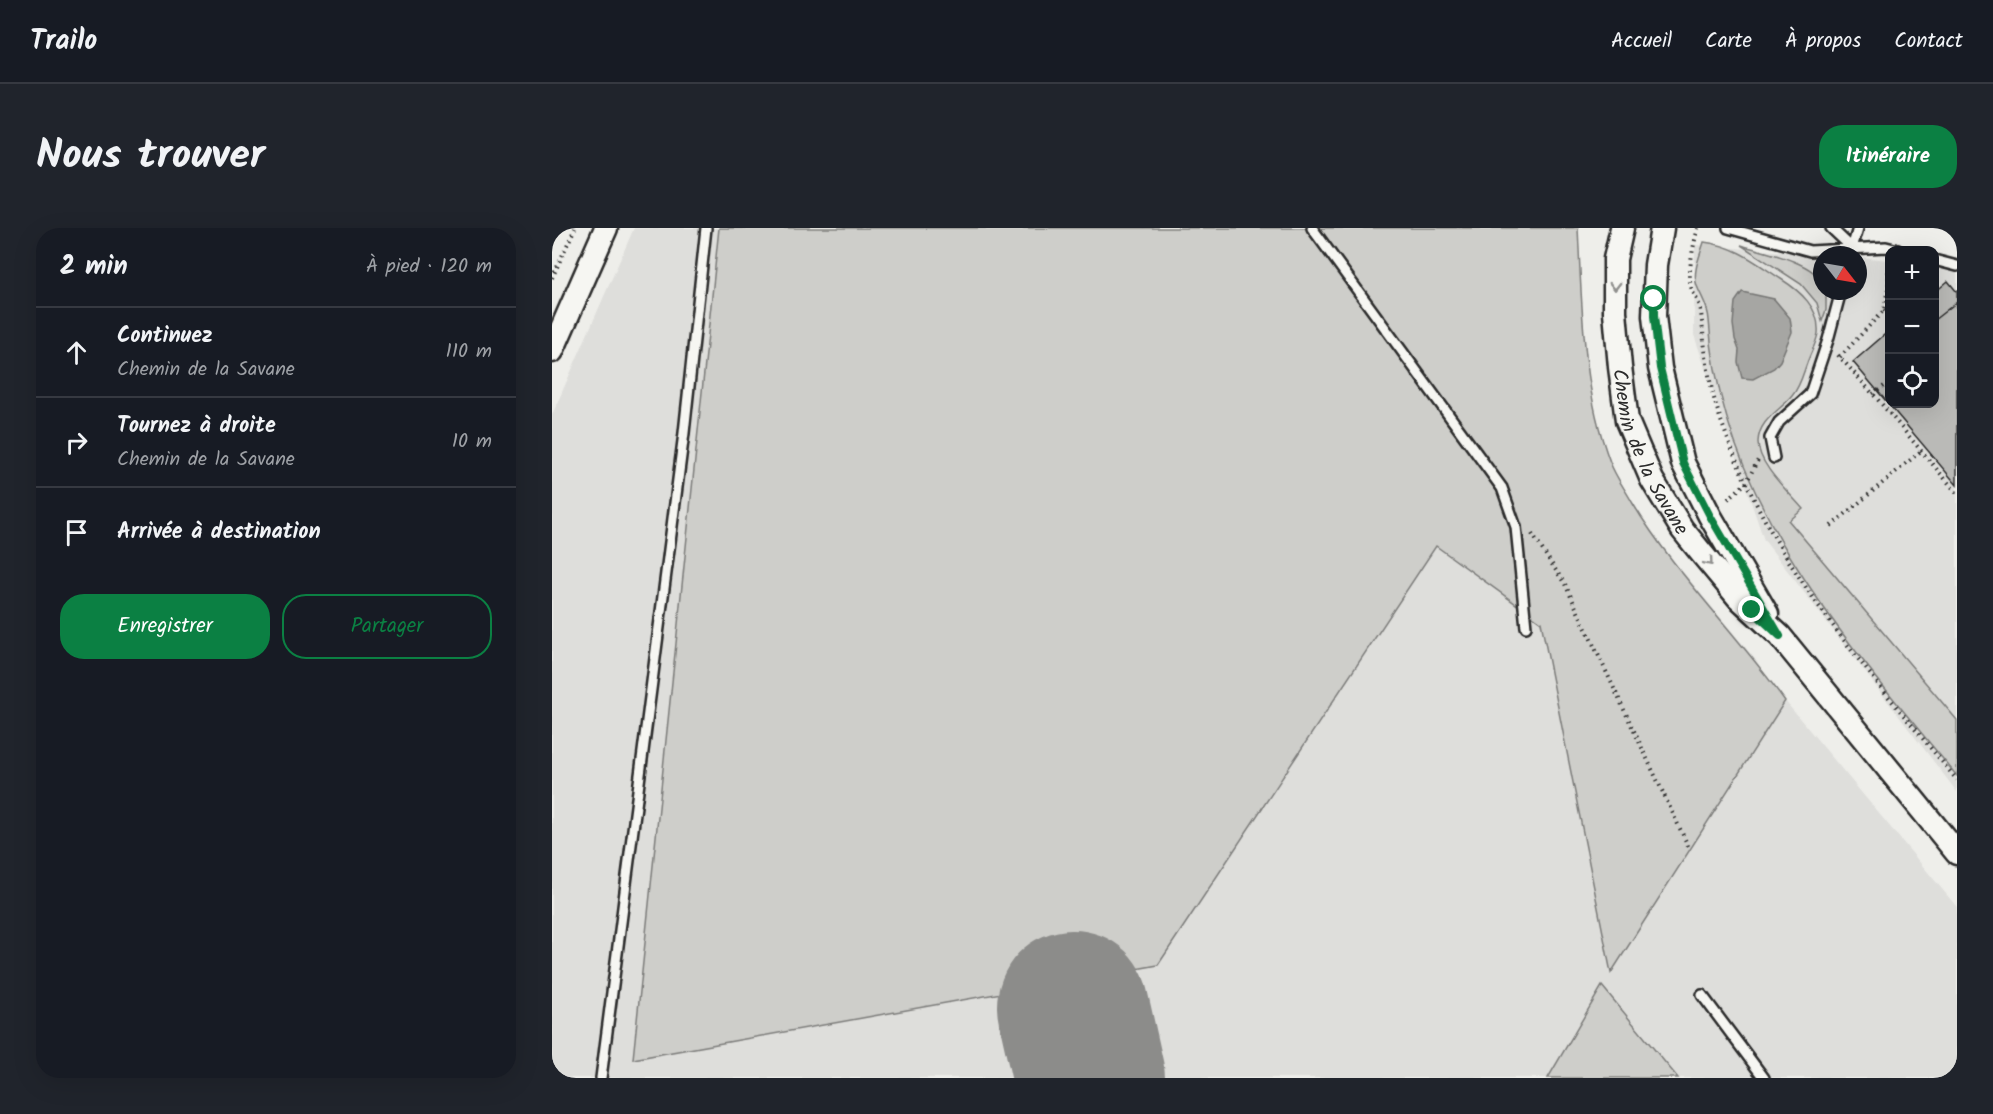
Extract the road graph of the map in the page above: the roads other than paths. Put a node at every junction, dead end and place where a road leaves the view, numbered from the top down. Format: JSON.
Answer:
{"nodes":[{"id":1,"x":606,"y":228,"type":"edge"},
{"id":2,"x":706,"y":228,"type":"edge"},
{"id":3,"x":1312,"y":228,"type":"edge"},
{"id":4,"x":1622,"y":228,"type":"edge"},
{"id":5,"x":1662,"y":228,"type":"edge"},
{"id":6,"x":1728,"y":228,"type":"edge"},
{"id":7,"x":1831,"y":228,"type":"edge"},
{"id":8,"x":1858,"y":228,"type":"edge"},
{"id":9,"x":1846,"y":246,"type":"edge"},
{"id":10,"x":1853,"y":246,"type":"edge"},
{"id":11,"x":1885,"y":247,"type":"edge"},
{"id":12,"x":1867,"y":250,"type":"edge"},
{"id":13,"x":1813,"y":251,"type":"edge"},
{"id":14,"x":1939,"y":261,"type":"edge"},
{"id":15,"x":1957,"y":266,"type":"edge"},
{"id":16,"x":1839,"y":300,"type":"edge"},
{"id":17,"x":552,"y":351,"type":"edge"},
{"id":18,"x":1774,"y":458,"type":"dead end"},
{"id":19,"x":1526,"y":627,"type":"dead end"},
{"id":20,"x":1780,"y":636,"type":"junction"},
{"id":21,"x":1957,"y":853,"type":"edge"},
{"id":22,"x":1702,"y":995,"type":"dead end"},
{"id":23,"x":602,"y":1078,"type":"edge"},
{"id":24,"x":1764,"y":1078,"type":"edge"}],
"edges":[{"from":1,"to":17,"type":"street"},
{"from":2,"to":23,"type":"lane"},
{"from":3,"to":19,"type":"lane"},
{"from":4,"to":20,"type":"street","name":"Chemin de la Savane","one_way":true},
{"from":5,"to":20,"type":"street","name":"Chemin de la Savane"},
{"from":6,"to":13,"type":"lane"},
{"from":7,"to":9,"type":"lane"},
{"from":8,"to":10,"type":"lane"},
{"from":11,"to":12,"type":"lane"},
{"from":14,"to":15,"type":"lane"},
{"from":16,"to":18,"type":"lane"},
{"from":20,"to":21,"type":"street","name":"Chemin de la Savane"},
{"from":22,"to":24,"type":"lane"}]}
